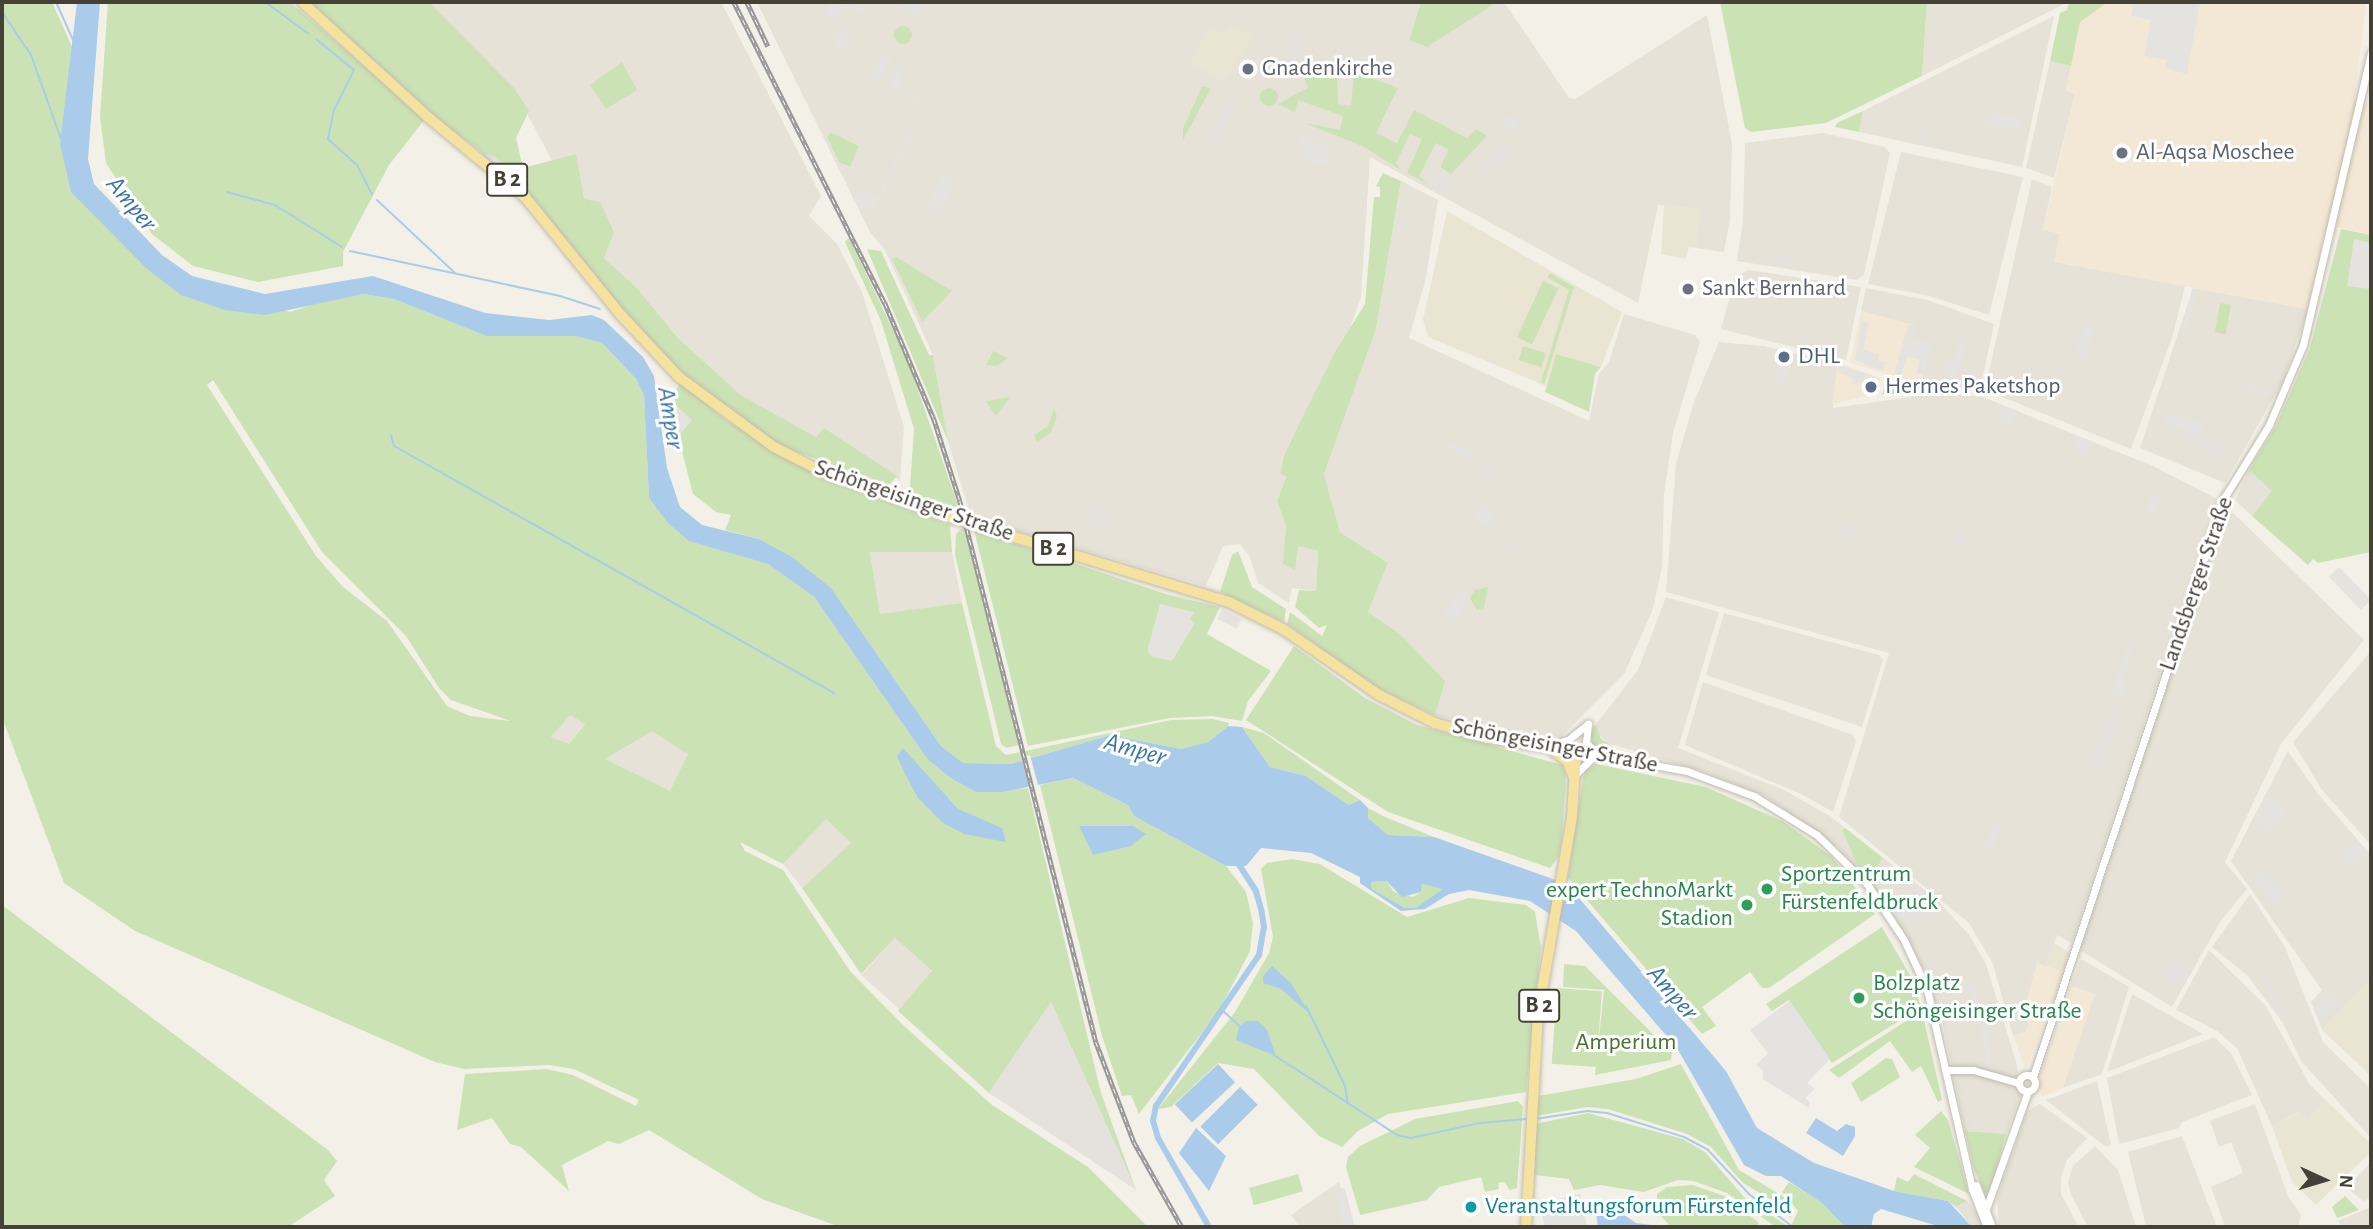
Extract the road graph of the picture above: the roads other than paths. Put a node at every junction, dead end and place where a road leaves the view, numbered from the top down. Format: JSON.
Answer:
{"nodes":[{"id":1,"x":302,"y":2,"type":"edge"},
{"id":2,"x":2371,"y":53,"type":"edge"},
{"id":3,"x":1544,"y":747,"type":"junction"},
{"id":4,"x":1576,"y":751,"type":"junction"},
{"id":5,"x":1596,"y":754,"type":"junction"},
{"id":6,"x":1574,"y":776,"type":"junction"},
{"id":7,"x":1946,"y":1070,"type":"junction"},
{"id":8,"x":2033,"y":1077,"type":"junction"},
{"id":9,"x":2019,"y":1083,"type":"junction"},
{"id":10,"x":2028,"y":1091,"type":"junction"},
{"id":11,"x":1968,"y":1167,"type":"junction"},
{"id":12,"x":1986,"y":1209,"type":"junction"},
{"id":13,"x":1526,"y":1227,"type":"edge"},
{"id":14,"x":1990,"y":1227,"type":"edge"}],
"edges":[{"from":1,"to":3,"type":"main road","name":"Schöngeisinger Straße","number":"B 2"},
{"from":2,"to":8,"type":"street","name":"Landsberger Straße"},
{"from":3,"to":4,"type":"main road","name":"Schöngeisinger Straße","number":"B 2"},
{"from":3,"to":5,"type":"street"},
{"from":3,"to":6,"type":"main road"},
{"from":4,"to":5,"type":"street","name":"Schöngeisinger Straße"},
{"from":4,"to":6,"type":"main road"},
{"from":5,"to":6,"type":"street"},
{"from":5,"to":7,"type":"street","name":"Schöngeisinger Straße"},
{"from":6,"to":13,"type":"main road","number":"B 2"},
{"from":7,"to":9,"type":"street"},
{"from":7,"to":11,"type":"street","name":"Schöngeisinger Straße"},
{"from":8,"to":9,"type":"street"},
{"from":8,"to":10,"type":"street","name":"Landsberger Straße"},
{"from":9,"to":10,"type":"street"},
{"from":10,"to":12,"type":"street"},
{"from":11,"to":12,"type":"street","name":"Schöngeisinger Straße"},
{"from":11,"to":14,"type":"street","name":"Schöngeisinger Straße"},
{"from":12,"to":14,"type":"street","name":"Schöngeisinger Straße"}]}
